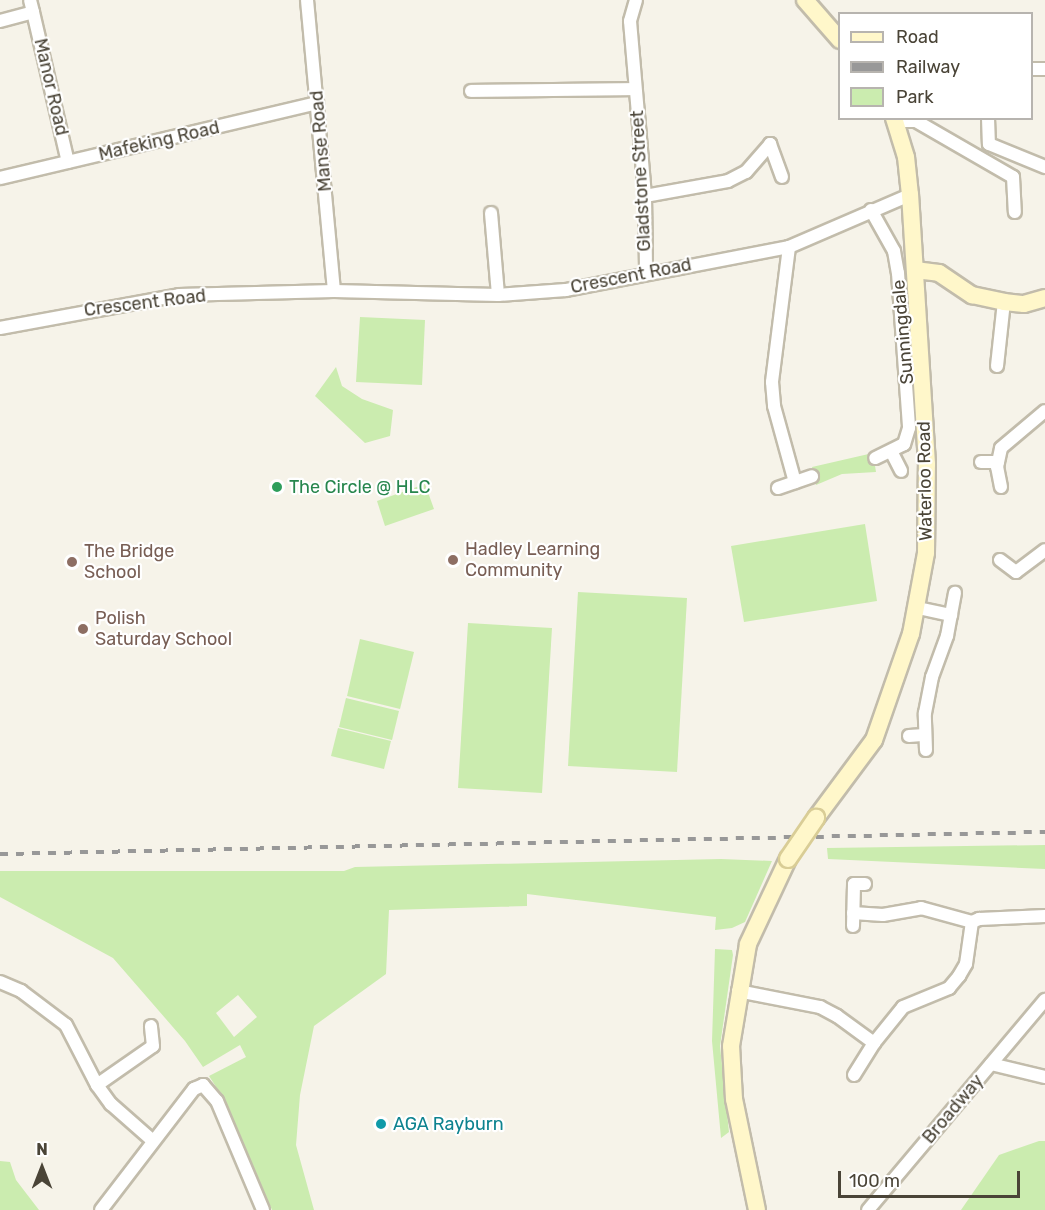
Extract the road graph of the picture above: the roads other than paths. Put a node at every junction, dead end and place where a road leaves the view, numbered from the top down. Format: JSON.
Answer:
{"nodes":[{"id":1,"x":308,"y":0,"type":"edge"},
{"id":2,"x":636,"y":0,"type":"edge"},
{"id":3,"x":805,"y":0,"type":"edge"},
{"id":4,"x":32,"y":6,"type":"edge"},
{"id":5,"x":0,"y":21,"type":"edge"},
{"id":6,"x":838,"y":38,"type":"edge"},
{"id":7,"x":635,"y":89,"type":"junction"},
{"id":8,"x":471,"y":91,"type":"dead end"},
{"id":9,"x":317,"y":103,"type":"junction"},
{"id":10,"x":895,"y":120,"type":"edge"},
{"id":11,"x":988,"y":120,"type":"edge"},
{"id":12,"x":68,"y":162,"type":"junction"},
{"id":13,"x":1045,"y":167,"type":"edge"},
{"id":14,"x":0,"y":177,"type":"edge"},
{"id":15,"x":782,"y":177,"type":"dead end"},
{"id":16,"x":910,"y":195,"type":"junction"},
{"id":17,"x":645,"y":196,"type":"junction"},
{"id":18,"x":871,"y":210,"type":"junction"},
{"id":19,"x":1015,"y":212,"type":"dead end"},
{"id":20,"x":491,"y":213,"type":"dead end"},
{"id":21,"x":789,"y":247,"type":"junction"},
{"id":22,"x":915,"y":270,"type":"junction"},
{"id":23,"x":646,"y":272,"type":"junction"},
{"id":24,"x":336,"y":288,"type":"junction"},
{"id":25,"x":498,"y":295,"type":"junction"},
{"id":26,"x":1045,"y":298,"type":"edge"},
{"id":27,"x":1004,"y":302,"type":"junction"},
{"id":28,"x":0,"y":328,"type":"edge"},
{"id":29,"x":997,"y":366,"type":"dead end"},
{"id":30,"x":1045,"y":411,"type":"edge"},
{"id":31,"x":891,"y":453,"type":"junction"},
{"id":32,"x":875,"y":458,"type":"dead end"},
{"id":33,"x":981,"y":462,"type":"dead end"},
{"id":34,"x":998,"y":462,"type":"junction"},
{"id":35,"x":901,"y":471,"type":"dead end"},
{"id":36,"x":812,"y":476,"type":"dead end"},
{"id":37,"x":795,"y":482,"type":"junction"},
{"id":38,"x":1000,"y":487,"type":"dead end"},
{"id":39,"x":778,"y":488,"type":"dead end"},
{"id":40,"x":1045,"y":550,"type":"edge"},
{"id":41,"x":1000,"y":560,"type":"dead end"},
{"id":42,"x":955,"y":593,"type":"dead end"},
{"id":43,"x":918,"y":608,"type":"junction"},
{"id":44,"x":951,"y":615,"type":"junction"},
{"id":45,"x":925,"y":735,"type":"junction"},
{"id":46,"x":909,"y":736,"type":"dead end"},
{"id":47,"x":926,"y":750,"type":"dead end"},
{"id":48,"x":866,"y":884,"type":"dead end"},
{"id":49,"x":853,"y":913,"type":"junction"},
{"id":50,"x":1045,"y":916,"type":"edge"},
{"id":51,"x":972,"y":922,"type":"junction"},
{"id":52,"x":852,"y":926,"type":"dead end"},
{"id":53,"x":0,"y":981,"type":"edge"},
{"id":54,"x":738,"y":991,"type":"junction"},
{"id":55,"x":1045,"y":1000,"type":"edge"},
{"id":56,"x":151,"y":1026,"type":"dead end"},
{"id":57,"x":874,"y":1043,"type":"junction"},
{"id":58,"x":991,"y":1064,"type":"junction"},
{"id":59,"x":854,"y":1075,"type":"dead end"},
{"id":60,"x":1045,"y":1077,"type":"edge"},
{"id":61,"x":97,"y":1085,"type":"junction"},
{"id":62,"x":153,"y":1141,"type":"junction"},
{"id":63,"x":101,"y":1210,"type":"edge"},
{"id":64,"x":263,"y":1210,"type":"edge"},
{"id":65,"x":757,"y":1210,"type":"edge"},
{"id":66,"x":868,"y":1210,"type":"edge"}],
"edges":[{"from":1,"to":9,"type":"street","name":"Manse Road"},
{"from":2,"to":7,"type":"street","name":"Gladstone Street"},
{"from":3,"to":6,"type":"street"},
{"from":4,"to":5,"type":"street","name":"Manor Road"},
{"from":4,"to":12,"type":"street","name":"Manor Road"},
{"from":7,"to":8,"type":"street","name":"Gladstone Street"},
{"from":7,"to":17,"type":"street","name":"Gladstone Street"},
{"from":9,"to":12,"type":"street","name":"Mafeking Road"},
{"from":9,"to":24,"type":"street","name":"Manse Road"},
{"from":10,"to":16,"type":"street","name":"Waterloo Road"},
{"from":10,"to":19,"type":"street"},
{"from":11,"to":13,"type":"street"},
{"from":12,"to":14,"type":"street","name":"Mafeking Road"},
{"from":15,"to":17,"type":"street"},
{"from":16,"to":18,"type":"street","name":"Crescent Road"},
{"from":16,"to":22,"type":"street","name":"Waterloo Road"},
{"from":17,"to":23,"type":"street","name":"Gladstone Street"},
{"from":18,"to":21,"type":"street","name":"Crescent Road"},
{"from":18,"to":31,"type":"street","name":"Sunningdale"},
{"from":20,"to":25,"type":"street"},
{"from":21,"to":23,"type":"street","name":"Crescent Road"},
{"from":21,"to":37,"type":"street"},
{"from":22,"to":27,"type":"street"},
{"from":22,"to":43,"type":"street","name":"Waterloo Road"},
{"from":23,"to":25,"type":"street","name":"Crescent Road"},
{"from":24,"to":25,"type":"street","name":"Crescent Road"},
{"from":24,"to":28,"type":"street","name":"Crescent Road"},
{"from":26,"to":27,"type":"street"},
{"from":27,"to":29,"type":"street"},
{"from":30,"to":34,"type":"street"},
{"from":31,"to":32,"type":"street"},
{"from":31,"to":35,"type":"street"},
{"from":33,"to":34,"type":"street"},
{"from":34,"to":38,"type":"street"},
{"from":36,"to":37,"type":"street"},
{"from":37,"to":39,"type":"street"},
{"from":40,"to":41,"type":"street"},
{"from":42,"to":44,"type":"street"},
{"from":43,"to":44,"type":"street"},
{"from":43,"to":54,"type":"street","name":"Waterloo Road","bridge":true},
{"from":44,"to":45,"type":"street"},
{"from":45,"to":46,"type":"street"},
{"from":45,"to":47,"type":"street"},
{"from":48,"to":49,"type":"street"},
{"from":49,"to":51,"type":"street"},
{"from":49,"to":52,"type":"street"},
{"from":50,"to":51,"type":"street"},
{"from":51,"to":57,"type":"street"},
{"from":53,"to":61,"type":"street"},
{"from":54,"to":57,"type":"street"},
{"from":54,"to":65,"type":"street"},
{"from":55,"to":58,"type":"street","name":"Broadway"},
{"from":56,"to":61,"type":"street"},
{"from":57,"to":59,"type":"street"},
{"from":58,"to":60,"type":"street","name":"Broadway"},
{"from":58,"to":66,"type":"street","name":"Broadway"},
{"from":61,"to":62,"type":"street"},
{"from":62,"to":63,"type":"street"},
{"from":62,"to":64,"type":"street"}]}
